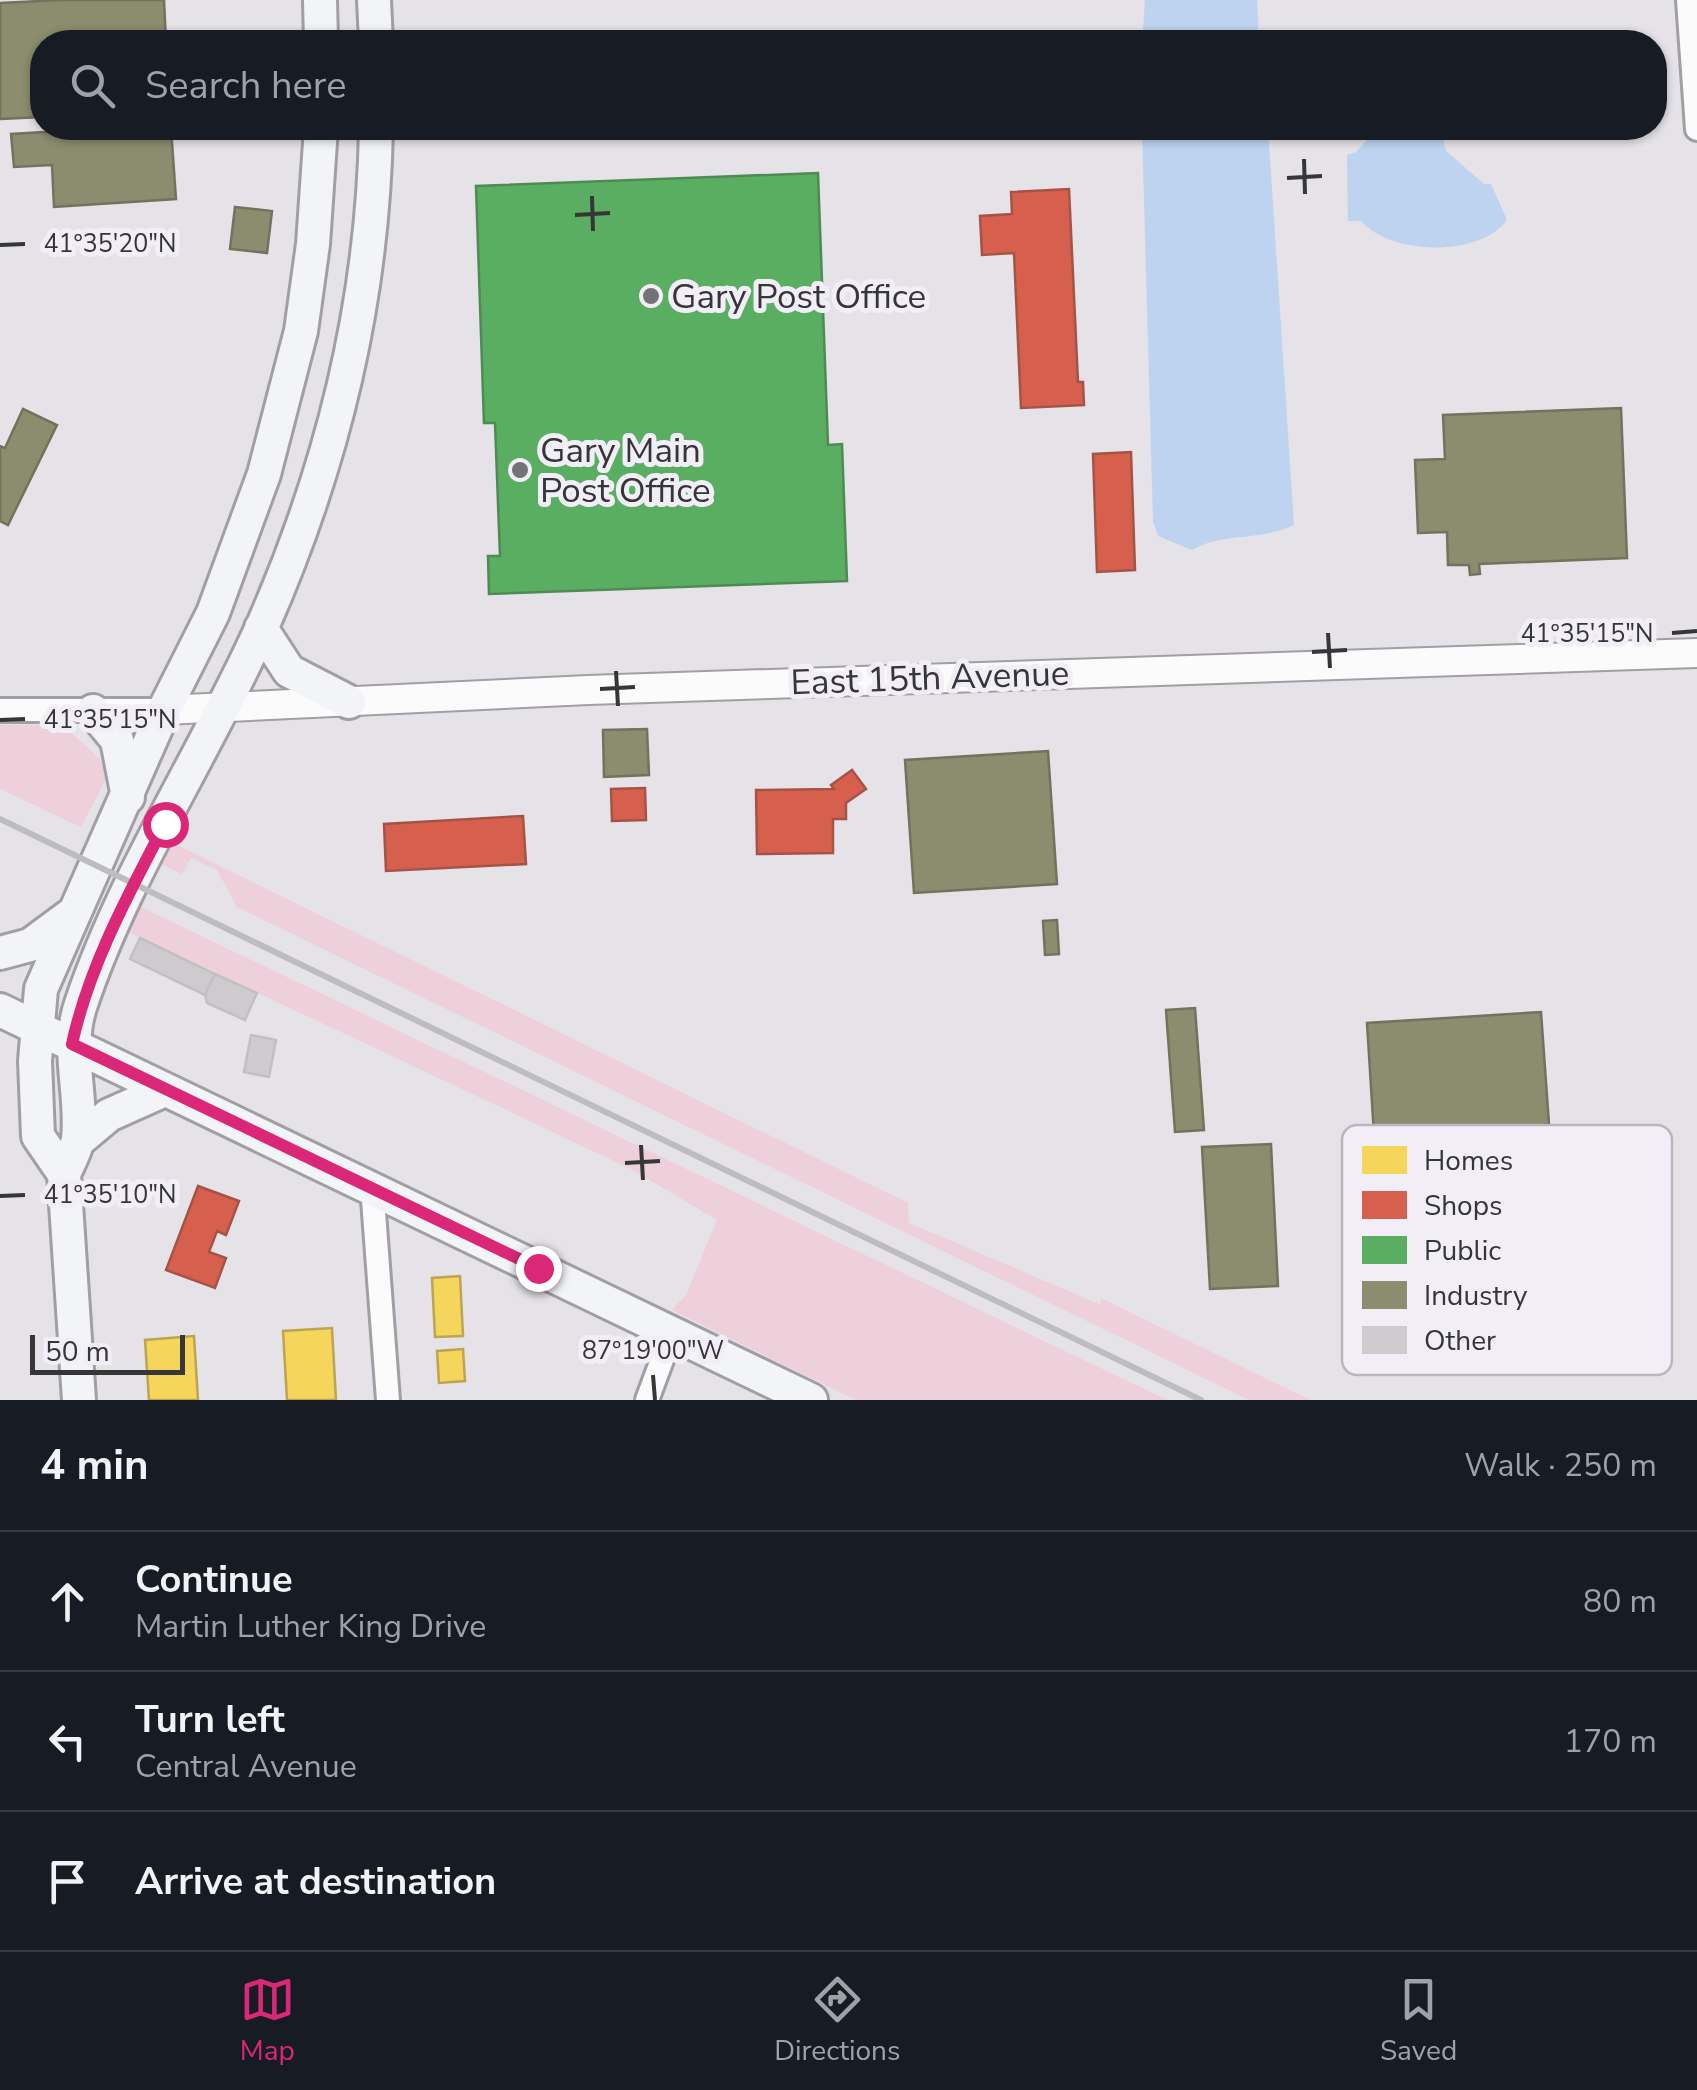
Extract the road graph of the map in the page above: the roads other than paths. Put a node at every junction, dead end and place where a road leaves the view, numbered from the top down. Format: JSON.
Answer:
{"nodes":[{"id":1,"x":320,"y":0,"type":"edge"},
{"id":2,"x":374,"y":0,"type":"edge"},
{"id":3,"x":1688,"y":0,"type":"edge"},
{"id":4,"x":321,"y":30,"type":"edge"},
{"id":5,"x":375,"y":30,"type":"edge"},
{"id":6,"x":1697,"y":129,"type":"edge"},
{"id":7,"x":319,"y":140,"type":"edge"},
{"id":8,"x":375,"y":140,"type":"edge"},
{"id":9,"x":237,"y":551,"type":"junction"},
{"id":10,"x":261,"y":628,"type":"junction"},
{"id":11,"x":1697,"y":653,"type":"edge"},
{"id":12,"x":350,"y":702,"type":"junction"},
{"id":13,"x":222,"y":708,"type":"junction"},
{"id":14,"x":0,"y":710,"type":"edge"},
{"id":15,"x":164,"y":710,"type":"junction"},
{"id":16,"x":94,"y":711,"type":"junction"},
{"id":17,"x":128,"y":796,"type":"junction"},
{"id":18,"x":165,"y":824,"type":"junction"},
{"id":19,"x":76,"y":912,"type":"junction"},
{"id":20,"x":0,"y":954,"type":"edge"},
{"id":21,"x":0,"y":1010,"type":"edge"},
{"id":22,"x":36,"y":1028,"type":"junction"},
{"id":23,"x":72,"y":1044,"type":"junction"},
{"id":24,"x":165,"y":1090,"type":"junction"},
{"id":25,"x":78,"y":1141,"type":"junction"},
{"id":26,"x":64,"y":1174,"type":"junction"},
{"id":27,"x":372,"y":1186,"type":"junction"},
{"id":28,"x":672,"y":1333,"type":"junction"},
{"id":29,"x":79,"y":1400,"type":"edge"},
{"id":30,"x":388,"y":1400,"type":"edge"},
{"id":31,"x":647,"y":1400,"type":"edge"},
{"id":32,"x":810,"y":1400,"type":"edge"}],
"edges":[{"from":1,"to":4,"type":"main road"},
{"from":2,"to":5,"type":"main road"},
{"from":3,"to":6,"type":"street"},
{"from":7,"to":9,"type":"main road"},
{"from":8,"to":10,"type":"main road"},
{"from":9,"to":13,"type":"main road"},
{"from":9,"to":15,"type":"main road"},
{"from":10,"to":12,"type":"main road"},
{"from":10,"to":13,"type":"main road"},
{"from":11,"to":12,"type":"street","name":"East 15th Avenue"},
{"from":12,"to":13,"type":"street","name":"East 15th Avenue"},
{"from":13,"to":15,"type":"street","name":"East 15th Avenue"},
{"from":13,"to":18,"type":"main road"},
{"from":14,"to":16,"type":"street"},
{"from":15,"to":16,"type":"street"},
{"from":15,"to":17,"type":"main road"},
{"from":15,"to":18,"type":"main road"},
{"from":16,"to":17,"type":"main road"},
{"from":17,"to":19,"type":"main road"},
{"from":18,"to":23,"type":"main road"},
{"from":19,"to":20,"type":"main road"},
{"from":19,"to":22,"type":"main road"},
{"from":21,"to":22,"type":"main road"},
{"from":22,"to":23,"type":"main road"},
{"from":22,"to":26,"type":"main road"},
{"from":23,"to":24,"type":"main road"},
{"from":23,"to":25,"type":"main road"},
{"from":24,"to":25,"type":"main road"},
{"from":24,"to":27,"type":"main road"},
{"from":25,"to":26,"type":"main road"},
{"from":26,"to":29,"type":"main road"},
{"from":27,"to":28,"type":"main road"},
{"from":27,"to":30,"type":"street"},
{"from":28,"to":31,"type":"street"},
{"from":28,"to":32,"type":"main road"}]}
